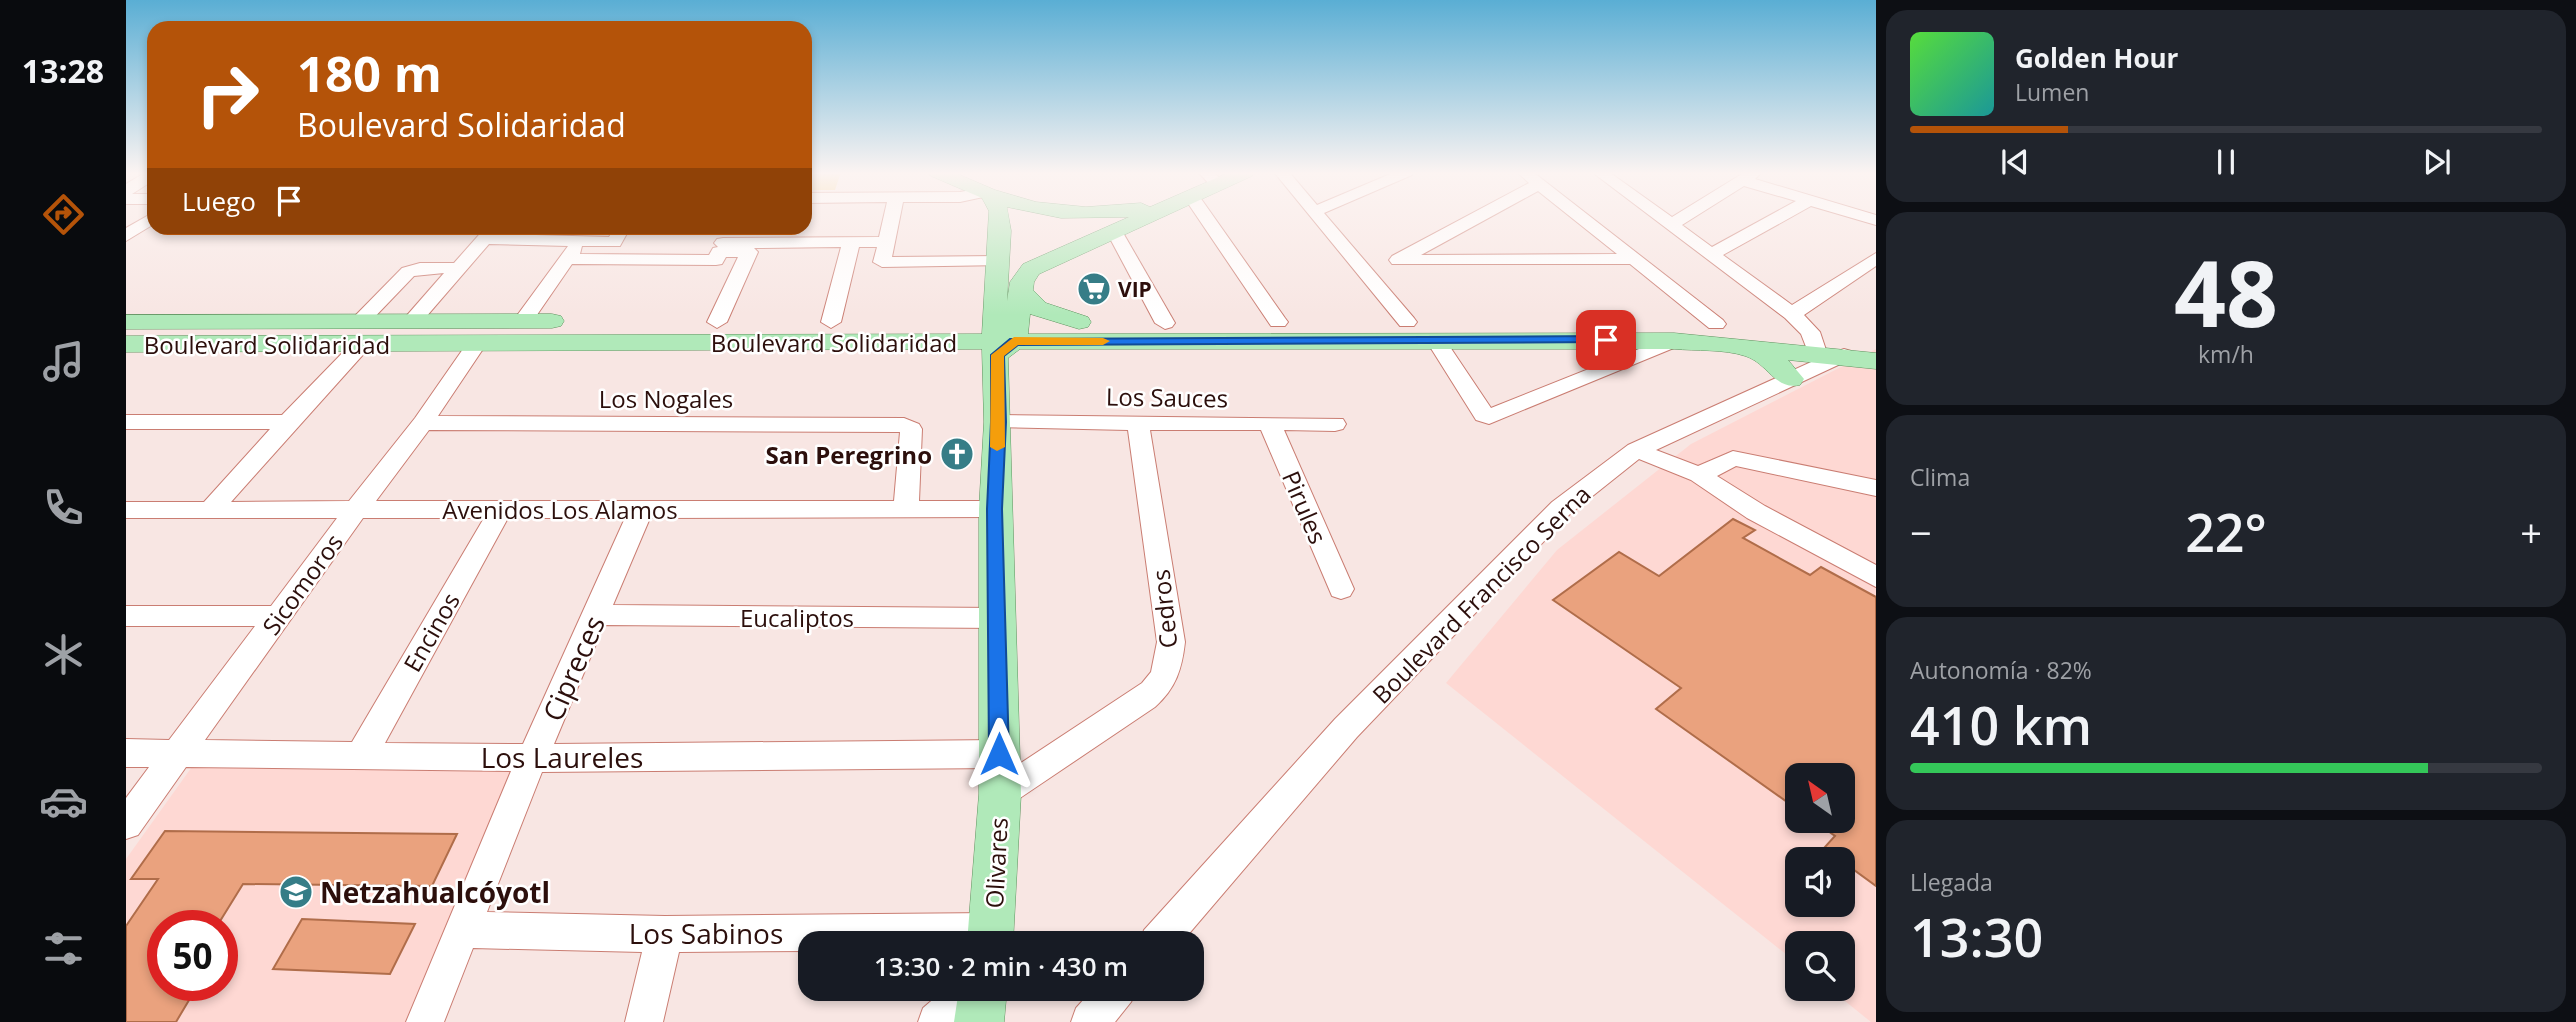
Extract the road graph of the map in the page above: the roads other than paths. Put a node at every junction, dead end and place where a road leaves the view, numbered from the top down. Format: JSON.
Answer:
{"nodes":[{"id":1,"x":891,"y":220,"type":"edge"},
{"id":2,"x":1002,"y":220,"type":"edge"},
{"id":3,"x":1016,"y":220,"type":"edge"},
{"id":4,"x":1078,"y":220,"type":"edge"},
{"id":5,"x":1139,"y":220,"type":"edge"},
{"id":6,"x":1203,"y":220,"type":"edge"},
{"id":7,"x":1321,"y":220,"type":"edge"},
{"id":8,"x":1473,"y":220,"type":"edge"},
{"id":9,"x":1584,"y":220,"type":"edge"},
{"id":10,"x":1664,"y":220,"type":"edge"},
{"id":11,"x":1679,"y":220,"type":"edge"},
{"id":12,"x":1774,"y":220,"type":"edge"},
{"id":13,"x":147,"y":222,"type":"edge"},
{"id":14,"x":1671,"y":225,"type":"junction"},
{"id":15,"x":1114,"y":231,"type":"junction"},
{"id":16,"x":487,"y":235,"type":"edge"},
{"id":17,"x":512,"y":235,"type":"edge"},
{"id":18,"x":618,"y":235,"type":"edge"},
{"id":19,"x":126,"y":236,"type":"edge"},
{"id":20,"x":1010,"y":239,"type":"junction"},
{"id":21,"x":580,"y":241,"type":"junction"},
{"id":22,"x":724,"y":241,"type":"edge"},
{"id":23,"x":885,"y":242,"type":"junction"},
{"id":24,"x":851,"y":243,"type":"junction"},
{"id":25,"x":1076,"y":247,"type":"junction"},
{"id":26,"x":1711,"y":254,"type":"junction"},
{"id":27,"x":1876,"y":258,"type":"edge"},
{"id":28,"x":568,"y":259,"type":"junction"},
{"id":29,"x":1633,"y":259,"type":"junction"},
{"id":30,"x":1398,"y":260,"type":"junction"},
{"id":31,"x":999,"y":261,"type":"junction"},
{"id":32,"x":458,"y":268,"type":"junction"},
{"id":33,"x":1367,"y":274,"type":"junction"},
{"id":34,"x":1021,"y":292,"type":"junction"},
{"id":35,"x":721,"y":315,"type":"junction"},
{"id":36,"x":412,"y":321,"type":"junction"},
{"id":37,"x":523,"y":321,"type":"junction"},
{"id":38,"x":1278,"y":321,"type":"junction"},
{"id":39,"x":126,"y":322,"type":"edge"},
{"id":40,"x":831,"y":322,"type":"junction"},
{"id":41,"x":1079,"y":322,"type":"junction"},
{"id":42,"x":1407,"y":322,"type":"junction"},
{"id":43,"x":1165,"y":323,"type":"junction"},
{"id":44,"x":1716,"y":324,"type":"junction"},
{"id":45,"x":361,"y":333,"type":"junction"},
{"id":46,"x":1806,"y":333,"type":"junction"},
{"id":47,"x":1003,"y":336,"type":"junction"},
{"id":48,"x":1876,"y":340,"type":"edge"},
{"id":49,"x":1674,"y":341,"type":"junction"},
{"id":50,"x":1437,"y":342,"type":"junction"},
{"id":51,"x":126,"y":344,"type":"edge"},
{"id":52,"x":477,"y":344,"type":"junction"},
{"id":53,"x":1753,"y":349,"type":"junction"},
{"id":54,"x":1844,"y":355,"type":"junction"},
{"id":55,"x":1876,"y":360,"type":"edge"},
{"id":56,"x":1791,"y":379,"type":"junction"},
{"id":57,"x":126,"y":422,"type":"edge"},
{"id":58,"x":288,"y":422,"type":"junction"},
{"id":59,"x":998,"y":422,"type":"junction"},
{"id":60,"x":424,"y":423,"type":"junction"},
{"id":61,"x":1138,"y":423,"type":"junction"},
{"id":62,"x":1335,"y":424,"type":"dead end"},
{"id":63,"x":1270,"y":425,"type":"junction"},
{"id":64,"x":1636,"y":450,"type":"junction"},
{"id":65,"x":1699,"y":475,"type":"junction"},
{"id":66,"x":1876,"y":488,"type":"edge"},
{"id":67,"x":212,"y":508,"type":"junction"},
{"id":68,"x":642,"y":508,"type":"junction"},
{"id":69,"x":906,"y":508,"type":"junction"},
{"id":70,"x":502,"y":509,"type":"junction"},
{"id":71,"x":995,"y":509,"type":"junction"},
{"id":72,"x":126,"y":510,"type":"edge"},
{"id":73,"x":356,"y":510,"type":"junction"},
{"id":74,"x":1876,"y":577,"type":"edge"},
{"id":75,"x":1341,"y":589,"type":"dead end"},
{"id":76,"x":596,"y":615,"type":"junction"},
{"id":77,"x":126,"y":616,"type":"edge"},
{"id":78,"x":277,"y":616,"type":"junction"},
{"id":79,"x":999,"y":618,"type":"junction"},
{"id":80,"x":126,"y":753,"type":"edge"},
{"id":81,"x":178,"y":753,"type":"junction"},
{"id":82,"x":999,"y":754,"type":"junction"},
{"id":83,"x":361,"y":756,"type":"junction"},
{"id":84,"x":532,"y":758,"type":"junction"},
{"id":85,"x":1000,"y":794,"type":"junction"},
{"id":86,"x":126,"y":824,"type":"edge"},
{"id":87,"x":462,"y":930,"type":"junction"},
{"id":88,"x":991,"y":931,"type":"edge"},
{"id":89,"x":1168,"y":931,"type":"edge"},
{"id":90,"x":665,"y":934,"type":"junction"},
{"id":91,"x":798,"y":935,"type":"edge"},
{"id":92,"x":961,"y":1001,"type":"edge"},
{"id":93,"x":982,"y":1001,"type":"edge"},
{"id":94,"x":1108,"y":1001,"type":"edge"},
{"id":95,"x":425,"y":1022,"type":"edge"},
{"id":96,"x":644,"y":1022,"type":"edge"},
{"id":97,"x":937,"y":1022,"type":"edge"},
{"id":98,"x":979,"y":1022,"type":"edge"},
{"id":99,"x":1090,"y":1022,"type":"edge"}],
"edges":[{"from":1,"to":23,"type":"street"},
{"from":2,"to":20,"type":"main road","name":"Olivares"},
{"from":3,"to":20,"type":"main road"},
{"from":4,"to":25,"type":"main road"},
{"from":5,"to":15,"type":"main road"},
{"from":6,"to":38,"type":"street"},
{"from":7,"to":33,"type":"street"},
{"from":8,"to":30,"type":"street"},
{"from":9,"to":29,"type":"street"},
{"from":10,"to":14,"type":"street"},
{"from":11,"to":14,"type":"street"},
{"from":12,"to":26,"type":"street"},
{"from":13,"to":19,"type":"street"},
{"from":14,"to":26,"type":"street"},
{"from":15,"to":25,"type":"main road"},
{"from":15,"to":43,"type":"street"},
{"from":16,"to":32,"type":"street"},
{"from":17,"to":21,"type":"street"},
{"from":18,"to":21,"type":"street"},
{"from":20,"to":25,"type":"main road"},
{"from":20,"to":31,"type":"main road","name":"Olivares"},
{"from":21,"to":28,"type":"street"},
{"from":22,"to":24,"type":"street"},
{"from":22,"to":28,"type":"street"},
{"from":22,"to":35,"type":"street"},
{"from":23,"to":24,"type":"street"},
{"from":23,"to":31,"type":"street"},
{"from":24,"to":40,"type":"street"},
{"from":25,"to":34,"type":"main road"},
{"from":26,"to":46,"type":"street"},
{"from":27,"to":46,"type":"street"},
{"from":28,"to":37,"type":"street"},
{"from":29,"to":30,"type":"street"},
{"from":29,"to":44,"type":"street"},
{"from":30,"to":33,"type":"street"},
{"from":31,"to":47,"type":"main road","name":"Olivares"},
{"from":32,"to":36,"type":"street"},
{"from":32,"to":45,"type":"street"},
{"from":33,"to":42,"type":"street"},
{"from":34,"to":41,"type":"main road"},
{"from":34,"to":47,"type":"main road"},
{"from":35,"to":37,"type":"main road","name":"Boulevard Solidaridad"},
{"from":35,"to":40,"type":"main road","name":"Boulevard Solidaridad"},
{"from":36,"to":37,"type":"main road","name":"Boulevard Solidaridad"},
{"from":36,"to":45,"type":"main road","name":"Boulevard Solidaridad"},
{"from":38,"to":42,"type":"main road","name":"Boulevard Solidaridad"},
{"from":38,"to":43,"type":"main road","name":"Boulevard Solidaridad"},
{"from":39,"to":45,"type":"main road","name":"Boulevard Solidaridad"},
{"from":40,"to":47,"type":"main road","name":"Boulevard Solidaridad"},
{"from":41,"to":43,"type":"main road","name":"Boulevard Solidaridad"},
{"from":41,"to":47,"type":"main road","name":"Boulevard Solidaridad"},
{"from":42,"to":44,"type":"main road","name":"Boulevard Solidaridad"},
{"from":44,"to":46,"type":"main road","name":"Boulevard Solidaridad"},
{"from":45,"to":51,"type":"main road","name":"Boulevard Solidaridad"},
{"from":45,"to":52,"type":"main road","name":"Boulevard Solidaridad"},
{"from":45,"to":58,"type":"street"},
{"from":46,"to":48,"type":"main road","name":"Boulevard Solidaridad"},
{"from":46,"to":53,"type":"main road","name":"Boulevard Solidaridad"},
{"from":46,"to":54,"type":"main road","name":"Boulevard Solidaridad"},
{"from":47,"to":50,"type":"main road","name":"Boulevard Solidaridad"},
{"from":47,"to":52,"type":"main road","name":"Boulevard Solidaridad"},
{"from":47,"to":59,"type":"main road","name":"Olivares"},
{"from":48,"to":54,"type":"main road","name":"Boulevard Francisco Serna"},
{"from":49,"to":50,"type":"main road","name":"Boulevard Solidaridad"},
{"from":49,"to":50,"type":"street"},
{"from":49,"to":53,"type":"main road","name":"Boulevard Solidaridad"},
{"from":52,"to":60,"type":"street","name":"Sicomoros"},
{"from":53,"to":56,"type":"main road"},
{"from":54,"to":55,"type":"main road","name":"Boulevard Solidaridad"},
{"from":54,"to":56,"type":"street","name":"Boulevard Francisco Serna"},
{"from":56,"to":64,"type":"street","name":"Boulevard Francisco Serna"},
{"from":57,"to":58,"type":"street"},
{"from":58,"to":67,"type":"street"},
{"from":59,"to":61,"type":"street","name":"Los Sauces"},
{"from":59,"to":71,"type":"main road","name":"Olivares"},
{"from":60,"to":69,"type":"street","name":"Los Nogales"},
{"from":60,"to":73,"type":"street","name":"Sicomoros"},
{"from":61,"to":63,"type":"street","name":"Los Sauces"},
{"from":61,"to":85,"type":"street","name":"Cedros"},
{"from":62,"to":63,"type":"street","name":"Los Sauces"},
{"from":63,"to":75,"type":"street","name":"Pirules"},
{"from":64,"to":65,"type":"street"},
{"from":64,"to":89,"type":"street","name":"Boulevard Francisco Serna"},
{"from":65,"to":66,"type":"street"},
{"from":65,"to":74,"type":"street"},
{"from":67,"to":72,"type":"street","name":"Avenidos Los Alamos"},
{"from":67,"to":73,"type":"street","name":"Avenidos Los Alamos"},
{"from":68,"to":69,"type":"street","name":"Avenidos Los Alamos"},
{"from":68,"to":70,"type":"street","name":"Avenidos Los Alamos"},
{"from":68,"to":76,"type":"street","name":"Cipreces"},
{"from":69,"to":71,"type":"street","name":"Avenidos Los Alamos"},
{"from":70,"to":73,"type":"street","name":"Avenidos Los Alamos"},
{"from":70,"to":83,"type":"street","name":"Encinos"},
{"from":71,"to":79,"type":"main road","name":"Olivares"},
{"from":73,"to":78,"type":"street","name":"Sicomoros"},
{"from":76,"to":79,"type":"street","name":"Eucaliptos"},
{"from":76,"to":84,"type":"street","name":"Cipreces"},
{"from":77,"to":78,"type":"street"},
{"from":78,"to":81,"type":"street","name":"Sicomoros"},
{"from":79,"to":82,"type":"main road","name":"Olivares"},
{"from":80,"to":81,"type":"street","name":"Los Laureles"},
{"from":81,"to":83,"type":"street","name":"Los Laureles"},
{"from":81,"to":86,"type":"street","name":"Sicomoros"},
{"from":82,"to":84,"type":"street","name":"Los Laureles"},
{"from":82,"to":85,"type":"main road","name":"Olivares"},
{"from":83,"to":84,"type":"street","name":"Los Laureles"},
{"from":84,"to":87,"type":"street","name":"Cipreces"},
{"from":85,"to":88,"type":"main road","name":"Olivares"},
{"from":87,"to":90,"type":"street","name":"Los Sabinos"},
{"from":87,"to":95,"type":"street","name":"Cipreces"},
{"from":90,"to":91,"type":"street","name":"Los Sabinos"},
{"from":90,"to":96,"type":"street"},
{"from":92,"to":97,"type":"street"},
{"from":93,"to":98,"type":"main road"},
{"from":94,"to":99,"type":"street"}]}
